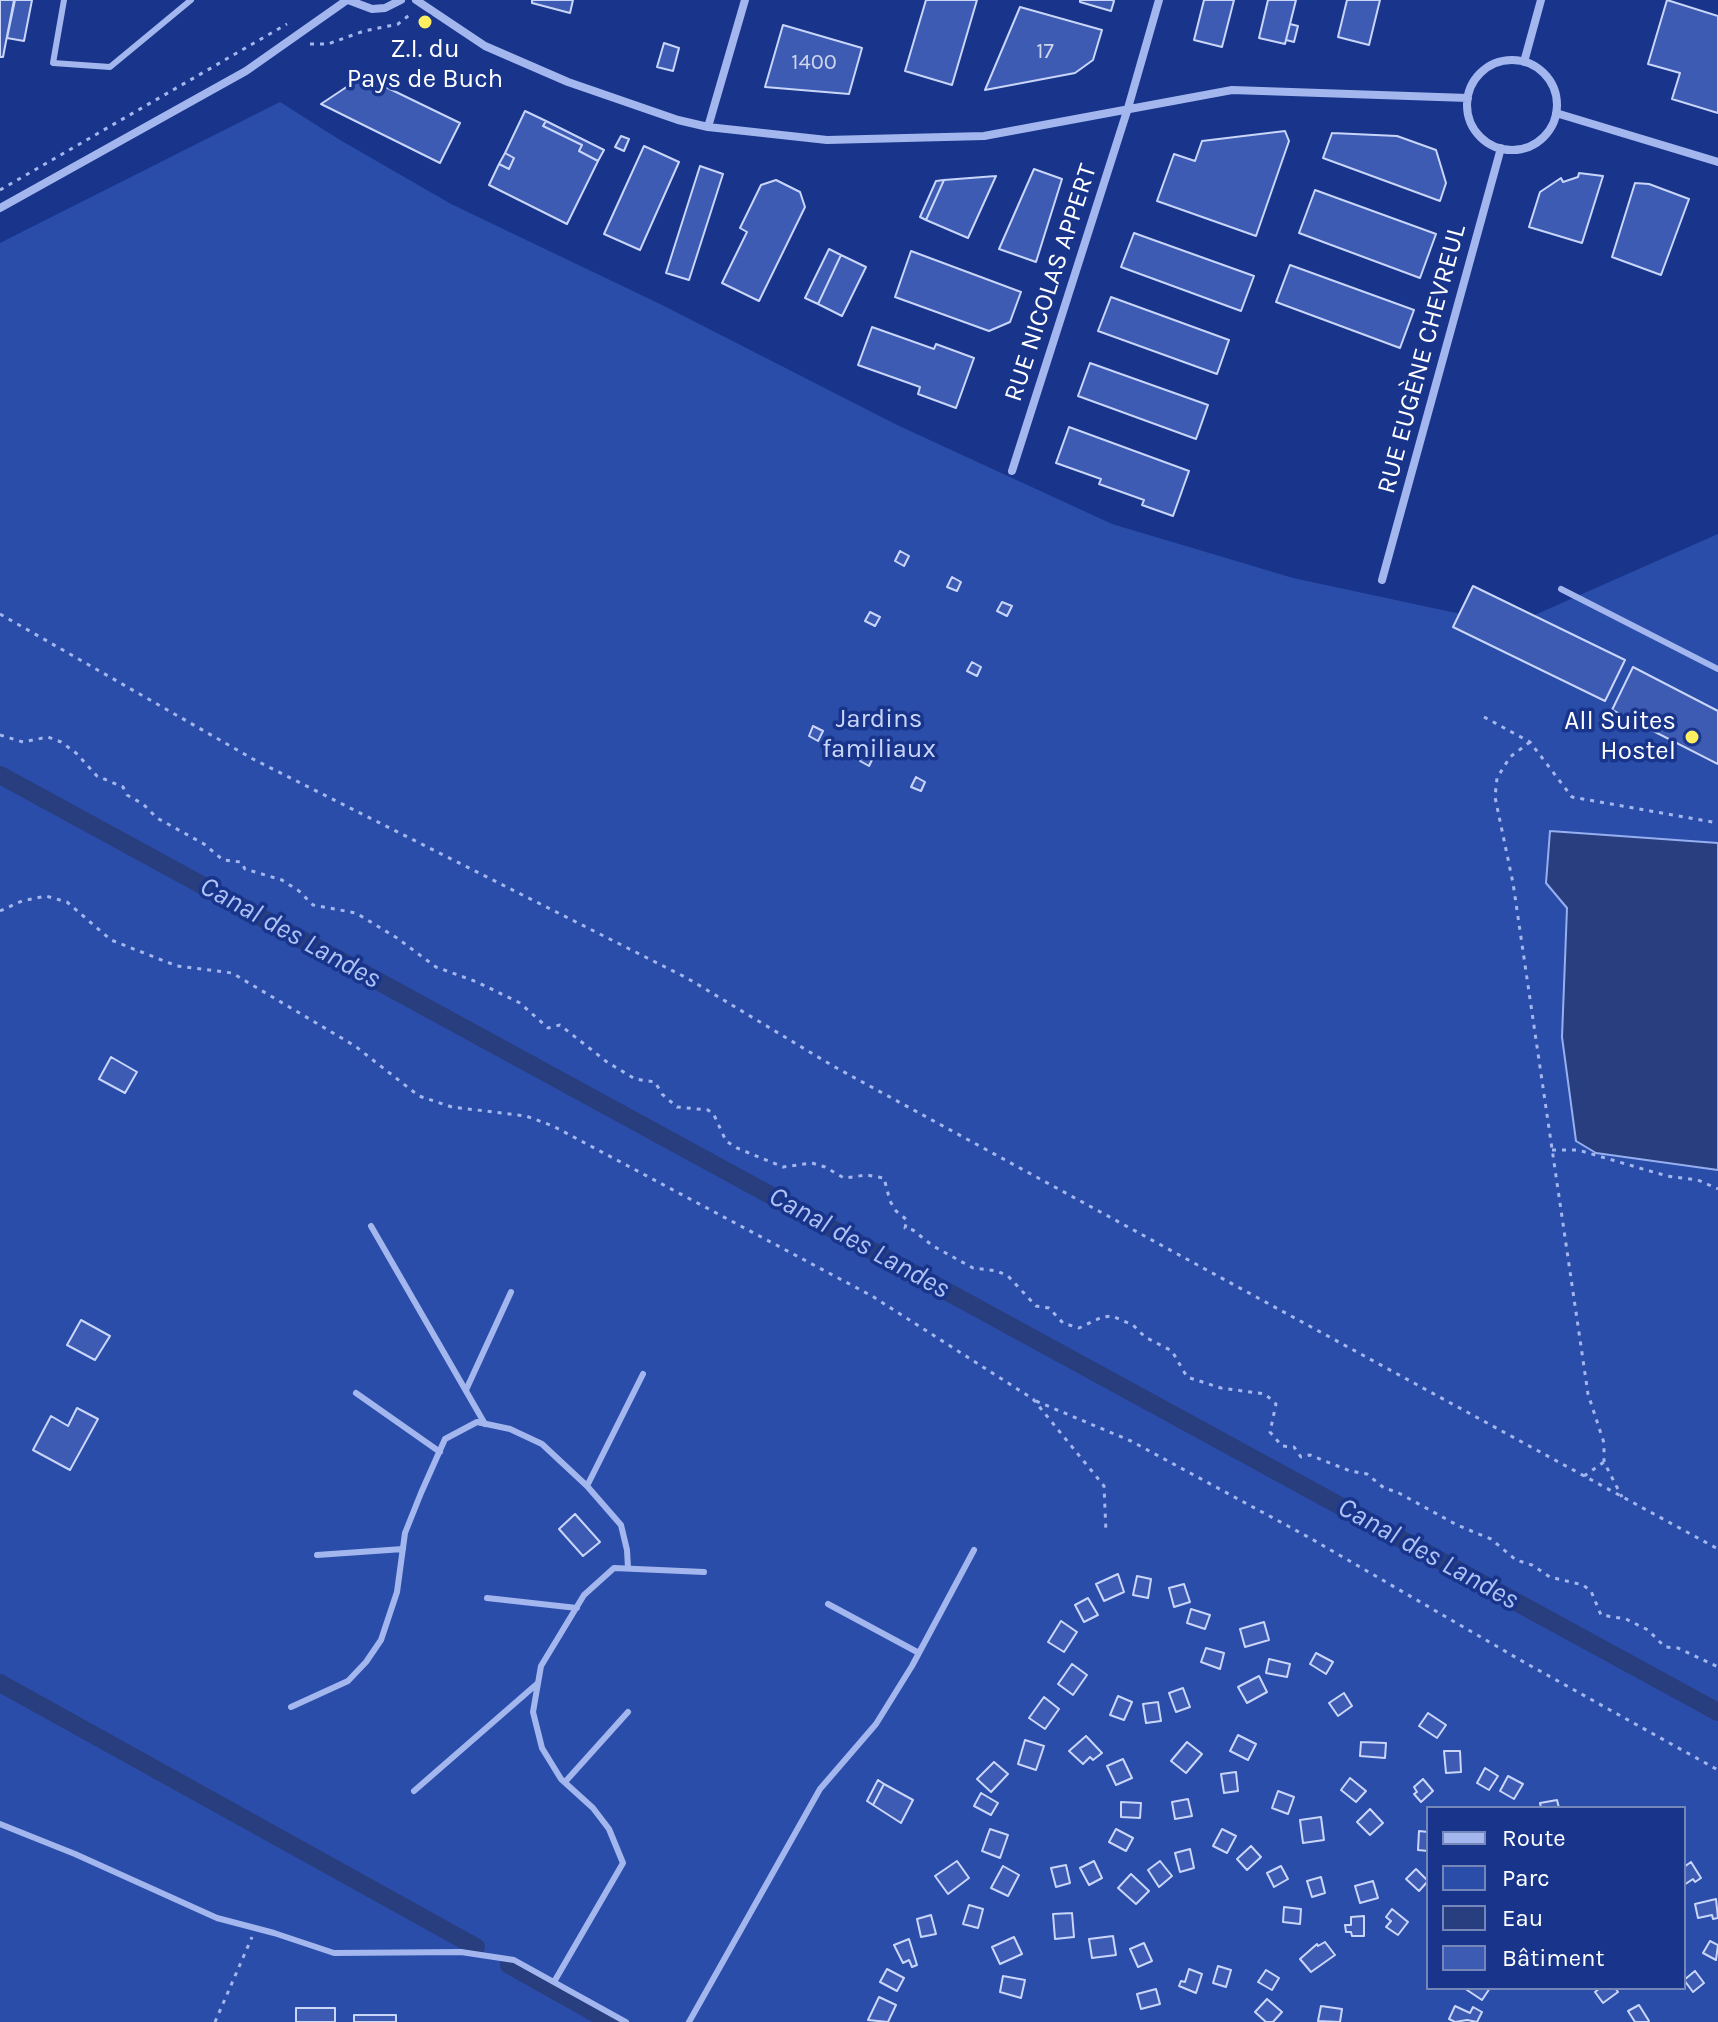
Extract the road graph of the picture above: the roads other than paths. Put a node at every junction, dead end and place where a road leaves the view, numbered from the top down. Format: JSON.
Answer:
{"nodes":[{"id":1,"x":64,"y":0,"type":"edge"},
{"id":2,"x":191,"y":0,"type":"edge"},
{"id":3,"x":347,"y":0,"type":"edge"},
{"id":4,"x":401,"y":0,"type":"edge"},
{"id":5,"x":745,"y":0,"type":"edge"},
{"id":6,"x":1159,"y":0,"type":"edge"},
{"id":7,"x":1541,"y":0,"type":"edge"},
{"id":8,"x":419,"y":2,"type":"edge"},
{"id":9,"x":1524,"y":62,"type":"junction"},
{"id":10,"x":1468,"y":98,"type":"junction"},
{"id":11,"x":1128,"y":108,"type":"junction"},
{"id":12,"x":1556,"y":113,"type":"junction"},
{"id":13,"x":708,"y":127,"type":"junction"},
{"id":14,"x":1501,"y":148,"type":"junction"},
{"id":15,"x":1718,"y":162,"type":"edge"},
{"id":16,"x":0,"y":208,"type":"edge"},
{"id":17,"x":1012,"y":471,"type":"dead end"},
{"id":18,"x":1382,"y":580,"type":"dead end"},
{"id":19,"x":1561,"y":589,"type":"dead end"},
{"id":20,"x":1718,"y":669,"type":"edge"},
{"id":21,"x":371,"y":1226,"type":"dead end"},
{"id":22,"x":511,"y":1292,"type":"dead end"},
{"id":23,"x":643,"y":1374,"type":"dead end"},
{"id":24,"x":466,"y":1390,"type":"junction"},
{"id":25,"x":356,"y":1393,"type":"dead end"},
{"id":26,"x":485,"y":1424,"type":"junction"},
{"id":27,"x":440,"y":1452,"type":"junction"},
{"id":28,"x":587,"y":1486,"type":"junction"},
{"id":29,"x":403,"y":1549,"type":"junction"},
{"id":30,"x":974,"y":1550,"type":"dead end"},
{"id":31,"x":317,"y":1555,"type":"dead end"},
{"id":32,"x":628,"y":1568,"type":"junction"},
{"id":33,"x":704,"y":1572,"type":"dead end"},
{"id":34,"x":487,"y":1598,"type":"dead end"},
{"id":35,"x":828,"y":1604,"type":"dead end"},
{"id":36,"x":577,"y":1608,"type":"junction"},
{"id":37,"x":919,"y":1653,"type":"junction"},
{"id":38,"x":538,"y":1683,"type":"junction"},
{"id":39,"x":291,"y":1707,"type":"dead end"},
{"id":40,"x":628,"y":1712,"type":"dead end"},
{"id":41,"x":565,"y":1782,"type":"junction"},
{"id":42,"x":414,"y":1791,"type":"dead end"},
{"id":43,"x":0,"y":1824,"type":"edge"},
{"id":44,"x":554,"y":1982,"type":"junction"},
{"id":45,"x":626,"y":2022,"type":"edge"},
{"id":46,"x":689,"y":2022,"type":"edge"}],
"edges":[{"from":1,"to":2,"type":"lane"},
{"from":3,"to":4,"type":"street"},
{"from":3,"to":16,"type":"street"},
{"from":5,"to":13,"type":"street"},
{"from":6,"to":11,"type":"street","name":"RUE NICOLAS APPERT"},
{"from":7,"to":9,"type":"street"},
{"from":8,"to":13,"type":"street"},
{"from":9,"to":10,"type":"street"},
{"from":9,"to":12,"type":"street"},
{"from":10,"to":11,"type":"street"},
{"from":10,"to":14,"type":"street"},
{"from":11,"to":13,"type":"street"},
{"from":11,"to":17,"type":"street","name":"RUE NICOLAS APPERT"},
{"from":12,"to":14,"type":"street"},
{"from":12,"to":15,"type":"street"},
{"from":14,"to":18,"type":"street","name":"RUE EUGÈNE CHEVREUL"},
{"from":19,"to":20,"type":"lane"},
{"from":21,"to":24,"type":"lane"},
{"from":22,"to":24,"type":"lane"},
{"from":23,"to":28,"type":"lane"},
{"from":24,"to":26,"type":"lane"},
{"from":25,"to":27,"type":"lane"},
{"from":26,"to":27,"type":"lane"},
{"from":26,"to":28,"type":"lane"},
{"from":27,"to":29,"type":"lane"},
{"from":28,"to":32,"type":"lane"},
{"from":29,"to":31,"type":"lane"},
{"from":29,"to":39,"type":"lane"},
{"from":30,"to":37,"type":"lane"},
{"from":32,"to":33,"type":"lane"},
{"from":32,"to":36,"type":"lane"},
{"from":34,"to":36,"type":"lane"},
{"from":35,"to":37,"type":"lane"},
{"from":36,"to":38,"type":"lane"},
{"from":37,"to":46,"type":"lane"},
{"from":38,"to":41,"type":"lane"},
{"from":38,"to":42,"type":"lane"},
{"from":40,"to":41,"type":"lane"},
{"from":41,"to":44,"type":"lane"},
{"from":43,"to":44,"type":"lane"},
{"from":44,"to":45,"type":"lane"}]}
